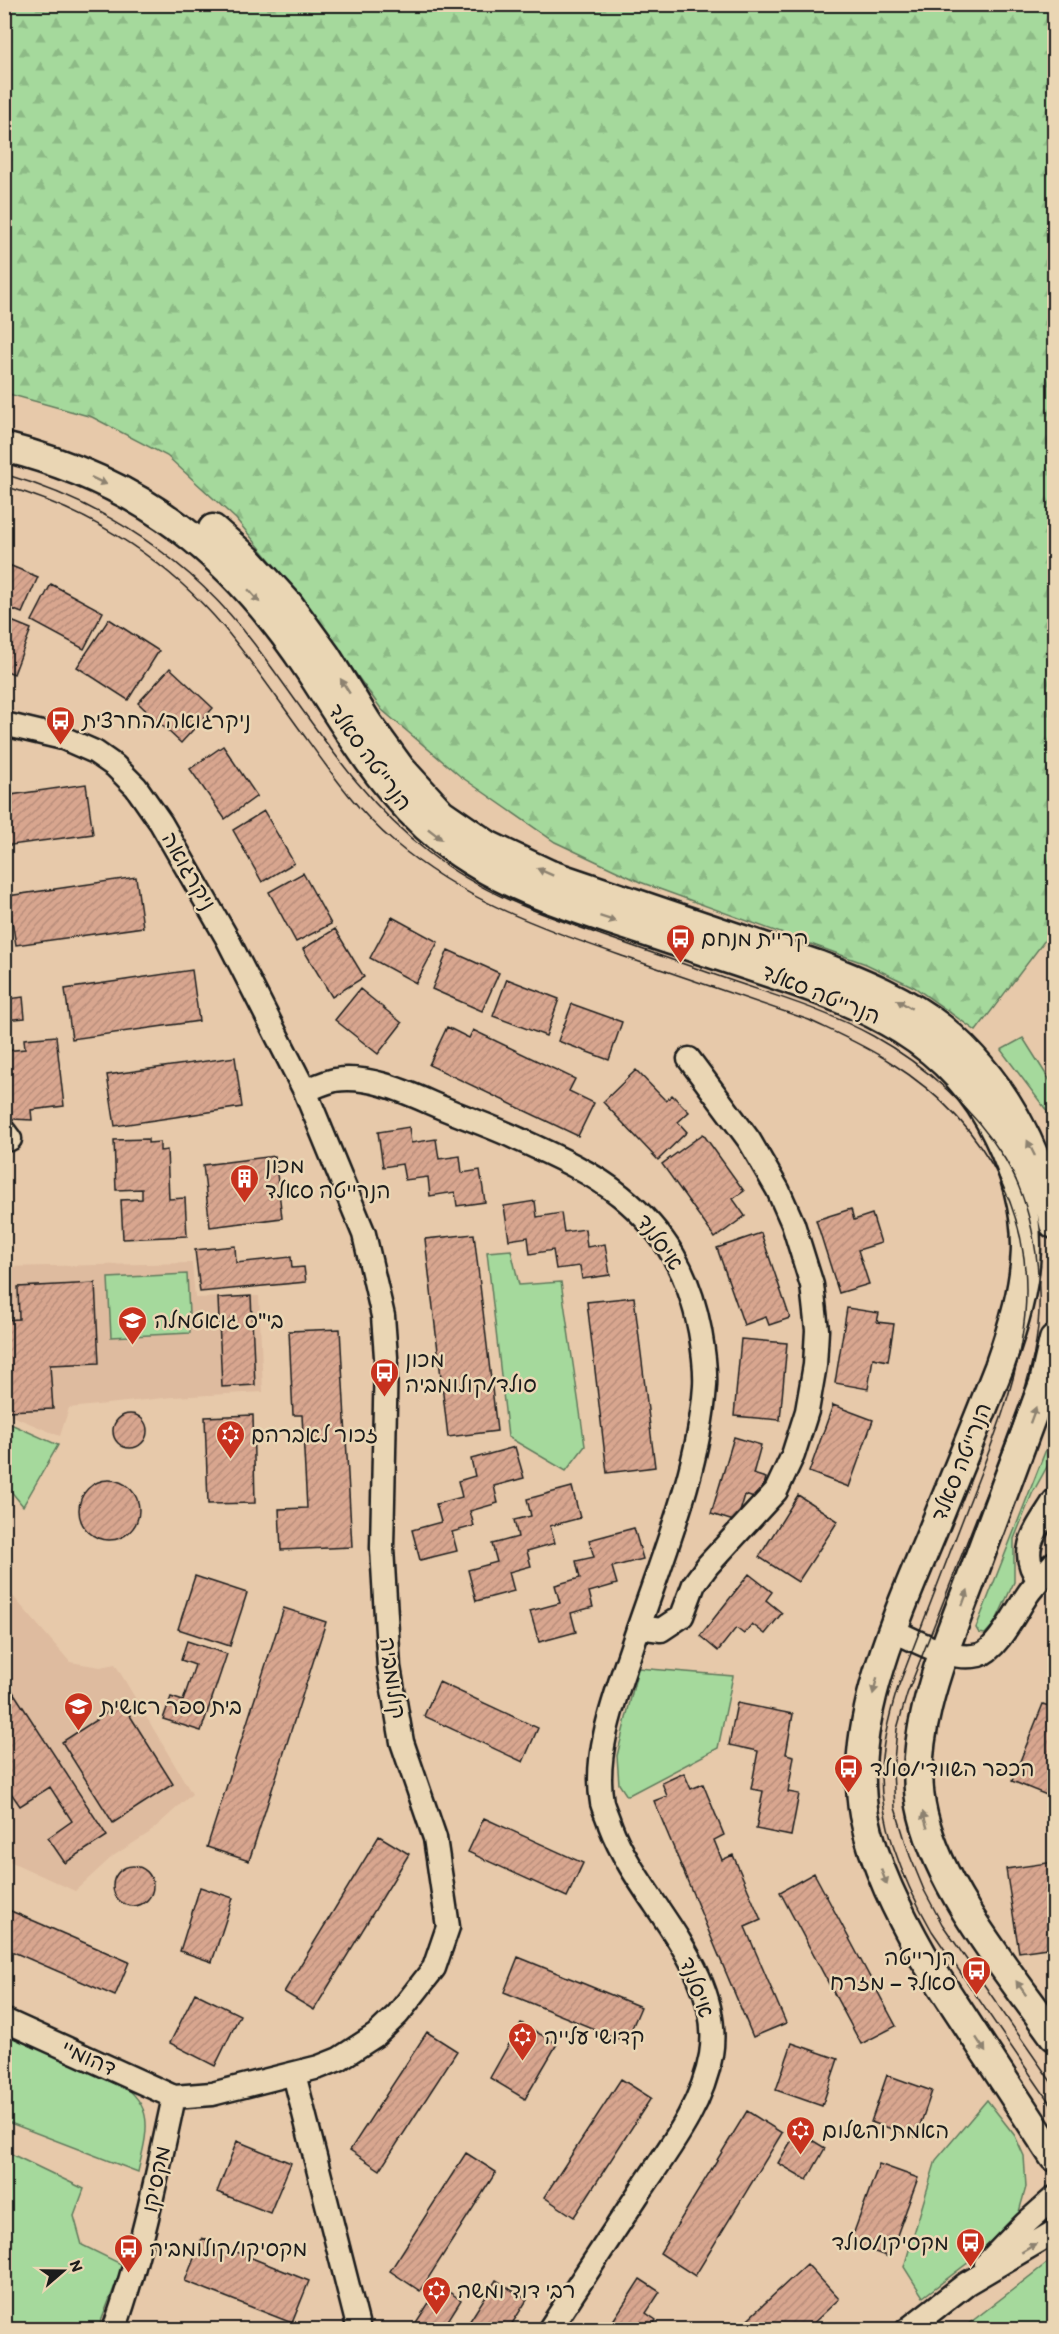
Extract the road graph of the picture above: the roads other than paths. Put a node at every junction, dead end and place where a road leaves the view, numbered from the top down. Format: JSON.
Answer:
{"nodes":[{"id":1,"x":4,"y":428,"type":"edge"},
{"id":2,"x":4,"y":447,"type":"edge"},
{"id":3,"x":4,"y":724,"type":"edge"},
{"id":4,"x":689,"y":1059,"type":"dead end"},
{"id":5,"x":305,"y":1091,"type":"junction"},
{"id":6,"x":1054,"y":1224,"type":"edge"},
{"id":7,"x":1054,"y":1340,"type":"edge"},
{"id":8,"x":1054,"y":1501,"type":"edge"},
{"id":9,"x":1054,"y":1563,"type":"edge"},
{"id":10,"x":1039,"y":1580,"type":"junction"},
{"id":11,"x":639,"y":1627,"type":"junction"},
{"id":12,"x":892,"y":1630,"type":"junction"},
{"id":13,"x":945,"y":1653,"type":"junction"},
{"id":14,"x":4,"y":2020,"type":"edge"},
{"id":15,"x":1054,"y":2036,"type":"edge"},
{"id":16,"x":294,"y":2074,"type":"junction"},
{"id":17,"x":174,"y":2097,"type":"junction"},
{"id":18,"x":1054,"y":2157,"type":"edge"},
{"id":19,"x":1054,"y":2198,"type":"edge"},
{"id":20,"x":1054,"y":2232,"type":"edge"},
{"id":21,"x":966,"y":2284,"type":"junction"},
{"id":22,"x":114,"y":2330,"type":"edge"},
{"id":23,"x":359,"y":2330,"type":"edge"},
{"id":24,"x":549,"y":2330,"type":"edge"},
{"id":25,"x":907,"y":2330,"type":"edge"}],
"edges":[{"from":6,"to":1,"type":"main road","name":"הנרייטה סאלד","one_way":true},
{"from":2,"to":12,"type":"main road","name":"הנרייטה סאלד","one_way":true},
{"from":3,"to":5,"type":"street","name":"ניקרגואה"},
{"from":4,"to":11,"type":"street"},
{"from":5,"to":11,"type":"street","name":"איסלנד"},
{"from":5,"to":16,"type":"street","name":"קולומביה"},
{"from":13,"to":7,"type":"main road","one_way":true},
{"from":8,"to":10,"type":"street"},
{"from":9,"to":10,"type":"street"},
{"from":10,"to":13,"type":"street"},
{"from":11,"to":24,"type":"street","name":"איסלנד"},
{"from":12,"to":13,"type":"street"},
{"from":12,"to":18,"type":"main road","name":"הנרייטה סאלד","one_way":true},
{"from":15,"to":13,"type":"main road","one_way":true},
{"from":14,"to":17,"type":"street","name":"דהומיי"},
{"from":16,"to":17,"type":"street","name":"קולומביה"},
{"from":16,"to":23,"type":"street"},
{"from":17,"to":22,"type":"street","name":"מקסיקו"},
{"from":19,"to":21,"type":"street"},
{"from":21,"to":20,"type":"street","one_way":true},
{"from":21,"to":25,"type":"street"}]}
